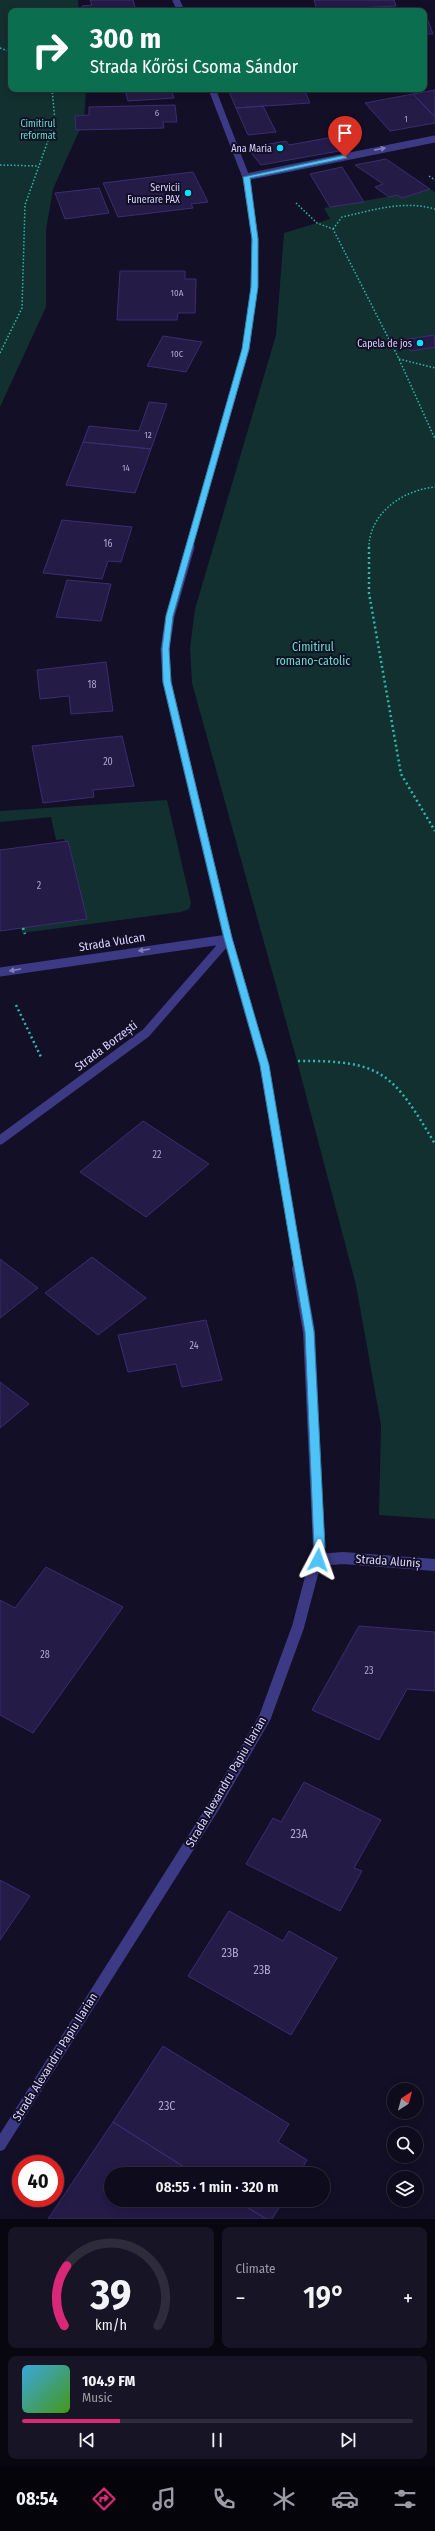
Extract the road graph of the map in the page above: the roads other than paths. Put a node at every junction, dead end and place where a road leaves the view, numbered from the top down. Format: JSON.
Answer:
{"nodes":[{"id":1,"x":213,"y":92,"type":"edge"},
{"id":2,"x":435,"y":139,"type":"edge"},
{"id":3,"x":246,"y":177,"type":"junction"},
{"id":4,"x":228,"y":938,"type":"junction"},
{"id":5,"x":0,"y":972,"type":"edge"},
{"id":6,"x":0,"y":1140,"type":"edge"},
{"id":7,"x":318,"y":1560,"type":"junction"},
{"id":8,"x":435,"y":1565,"type":"edge"},
{"id":9,"x":0,"y":2145,"type":"edge"}],
"edges":[{"from":1,"to":3,"type":"street","name":"Strada Alexandru Papiu Ilarian"},
{"from":3,"to":2,"type":"street","one_way":true},
{"from":3,"to":4,"type":"street","name":"Strada Alexandru Papiu Ilarian"},
{"from":4,"to":5,"type":"street","name":"Strada Vulcan","one_way":true},
{"from":4,"to":6,"type":"street","name":"Strada Borzești"},
{"from":4,"to":7,"type":"street","name":"Strada Alexandru Papiu Ilarian"},
{"from":7,"to":8,"type":"street","name":"Strada Aluniș"},
{"from":7,"to":9,"type":"street","name":"Strada Alexandru Papiu Ilarian"}]}
